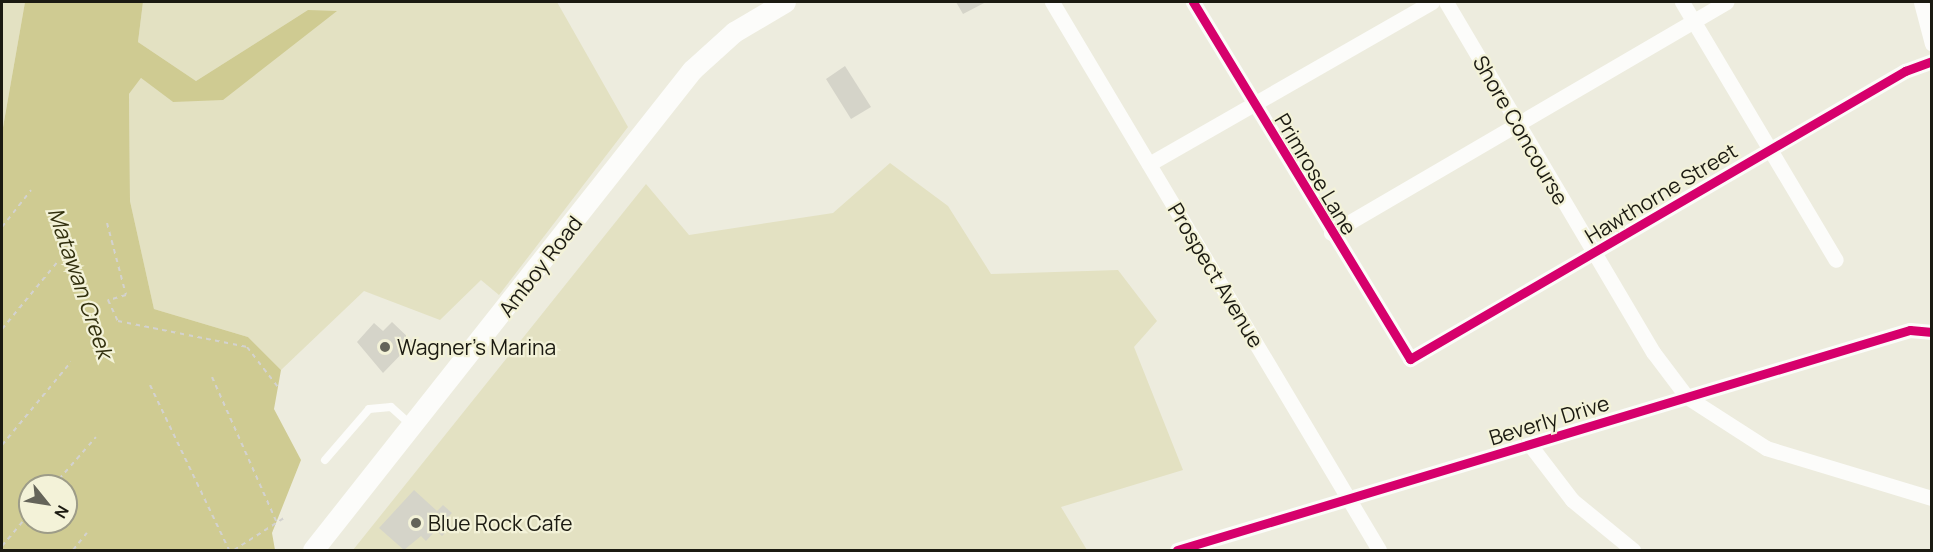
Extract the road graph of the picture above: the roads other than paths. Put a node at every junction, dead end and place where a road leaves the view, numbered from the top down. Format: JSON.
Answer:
{"nodes":[{"id":1,"x":785,"y":2,"type":"edge"},
{"id":2,"x":1052,"y":2,"type":"edge"},
{"id":3,"x":1432,"y":2,"type":"edge"},
{"id":4,"x":1446,"y":2,"type":"edge"},
{"id":5,"x":1682,"y":2,"type":"edge"},
{"id":6,"x":1726,"y":2,"type":"edge"},
{"id":7,"x":1921,"y":2,"type":"edge"},
{"id":8,"x":1194,"y":4,"type":"edge"},
{"id":9,"x":1693,"y":21,"type":"junction"},
{"id":10,"x":1932,"y":44,"type":"edge"},
{"id":11,"x":1932,"y":61,"type":"edge"},
{"id":12,"x":1253,"y":106,"type":"junction"},
{"id":13,"x":1518,"y":125,"type":"junction"},
{"id":14,"x":1768,"y":150,"type":"junction"},
{"id":15,"x":1149,"y":164,"type":"junction"},
{"id":16,"x":1331,"y":233,"type":"junction"},
{"id":17,"x":1594,"y":253,"type":"junction"},
{"id":18,"x":1836,"y":260,"type":"dead end"},
{"id":19,"x":1932,"y":332,"type":"edge"},
{"id":20,"x":1410,"y":359,"type":"joint"},
{"id":21,"x":1687,"y":396,"type":"junction"},
{"id":22,"x":414,"y":428,"type":"junction"},
{"id":23,"x":1530,"y":445,"type":"junction"},
{"id":24,"x":325,"y":460,"type":"dead end"},
{"id":25,"x":1932,"y":498,"type":"edge"},
{"id":26,"x":1349,"y":500,"type":"junction"},
{"id":27,"x":312,"y":550,"type":"edge"},
{"id":28,"x":1177,"y":550,"type":"edge"},
{"id":29,"x":1379,"y":550,"type":"edge"},
{"id":30,"x":1633,"y":550,"type":"edge"}],
"edges":[{"from":1,"to":22,"type":"main road","name":"Amboy Road"},
{"from":2,"to":15,"type":"street","name":"Prospect Avenue"},
{"from":3,"to":12,"type":"street"},
{"from":4,"to":13,"type":"street","name":"Shore Concourse"},
{"from":5,"to":9,"type":"street"},
{"from":6,"to":9,"type":"street"},
{"from":7,"to":10,"type":"street"},
{"from":8,"to":12,"type":"street","name":"Primrose Lane"},
{"from":9,"to":13,"type":"street"},
{"from":9,"to":14,"type":"street"},
{"from":11,"to":14,"type":"street","name":"Hawthorne Street"},
{"from":12,"to":15,"type":"street"},
{"from":12,"to":16,"type":"street","name":"Primrose Lane"},
{"from":13,"to":16,"type":"street"},
{"from":13,"to":17,"type":"street","name":"Shore Concourse"},
{"from":14,"to":17,"type":"street","name":"Hawthorne Street"},
{"from":14,"to":18,"type":"street"},
{"from":15,"to":26,"type":"street","name":"Prospect Avenue"},
{"from":16,"to":20,"type":"street","name":"Primrose Lane"},
{"from":17,"to":20,"type":"street","name":"Hawthorne Street"},
{"from":17,"to":21,"type":"street","name":"Shore Concourse"},
{"from":19,"to":21,"type":"street","name":"Beverly Drive"},
{"from":21,"to":23,"type":"street","name":"Beverly Drive"},
{"from":21,"to":25,"type":"street","name":"Shore Concourse"},
{"from":22,"to":24,"type":"lane"},
{"from":22,"to":27,"type":"main road","name":"Amboy Road"},
{"from":23,"to":26,"type":"street","name":"Beverly Drive"},
{"from":23,"to":30,"type":"street"},
{"from":26,"to":28,"type":"street","name":"Beverly Drive"},
{"from":26,"to":29,"type":"street","name":"Prospect Avenue"}]}
